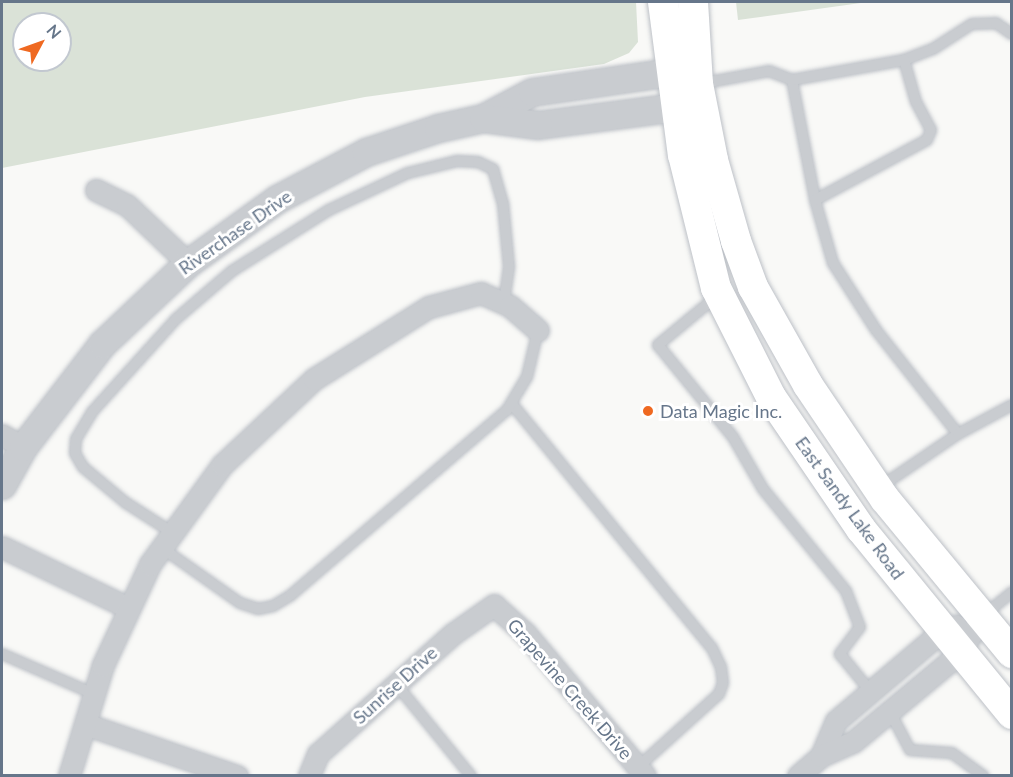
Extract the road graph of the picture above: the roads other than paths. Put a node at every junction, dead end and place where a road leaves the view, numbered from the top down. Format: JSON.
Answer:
{"nodes":[{"id":1,"x":663,"y":2,"type":"edge"},
{"id":2,"x":693,"y":2,"type":"edge"},
{"id":3,"x":1011,"y":34,"type":"edge"},
{"id":4,"x":904,"y":60,"type":"junction"},
{"id":5,"x":670,"y":72,"type":"junction"},
{"id":6,"x":792,"y":80,"type":"junction"},
{"id":7,"x":698,"y":84,"type":"junction"},
{"id":8,"x":676,"y":107,"type":"junction"},
{"id":9,"x":483,"y":118,"type":"junction"},
{"id":10,"x":96,"y":190,"type":"dead end"},
{"id":11,"x":815,"y":200,"type":"junction"},
{"id":12,"x":188,"y":263,"type":"junction"},
{"id":13,"x":719,"y":294,"type":"junction"},
{"id":14,"x":504,"y":303,"type":"junction"},
{"id":15,"x":538,"y":330,"type":"joint"},
{"id":16,"x":512,"y":404,"type":"junction"},
{"id":17,"x":1011,"y":405,"type":"edge"},
{"id":18,"x":958,"y":434,"type":"junction"},
{"id":19,"x":12,"y":441,"type":"edge"},
{"id":20,"x":2,"y":485,"type":"edge"},
{"id":21,"x":878,"y":488,"type":"junction"},
{"id":22,"x":167,"y":540,"type":"junction"},
{"id":23,"x":2,"y":547,"type":"edge"},
{"id":24,"x":1011,"y":592,"type":"edge"},
{"id":25,"x":494,"y":605,"type":"joint"},
{"id":26,"x":129,"y":608,"type":"junction"},
{"id":27,"x":981,"y":617,"type":"junction"},
{"id":28,"x":951,"y":642,"type":"junction"},
{"id":29,"x":1011,"y":653,"type":"edge"},
{"id":30,"x":2,"y":654,"type":"edge"},
{"id":31,"x":396,"y":684,"type":"junction"},
{"id":32,"x":871,"y":692,"type":"junction"},
{"id":33,"x":94,"y":694,"type":"junction"},
{"id":34,"x":890,"y":712,"type":"junction"},
{"id":35,"x":1011,"y":714,"type":"edge"},
{"id":36,"x":85,"y":724,"type":"junction"},
{"id":37,"x":821,"y":756,"type":"junction"},
{"id":38,"x":642,"y":771,"type":"edge"},
{"id":39,"x":69,"y":776,"type":"edge"},
{"id":40,"x":237,"y":776,"type":"edge"},
{"id":41,"x":309,"y":776,"type":"edge"},
{"id":42,"x":471,"y":776,"type":"edge"},
{"id":43,"x":798,"y":776,"type":"edge"},
{"id":44,"x":984,"y":776,"type":"edge"}],
"edges":[{"from":1,"to":5,"type":"main road","name":"East Sandy Lake Road"},
{"from":2,"to":7,"type":"main road","name":"East Sandy Lake Road"},
{"from":3,"to":4,"type":"lane"},
{"from":4,"to":6,"type":"lane"},
{"from":4,"to":11,"type":"lane"},
{"from":5,"to":7,"type":"street"},
{"from":5,"to":8,"type":"main road","name":"East Sandy Lake Road"},
{"from":5,"to":9,"type":"street","name":"Riverchase Drive"},
{"from":6,"to":7,"type":"lane"},
{"from":6,"to":11,"type":"lane"},
{"from":7,"to":8,"type":"street"},
{"from":7,"to":21,"type":"main road","name":"East Sandy Lake Road"},
{"from":8,"to":9,"type":"street","name":"Riverchase Drive"},
{"from":8,"to":13,"type":"main road","name":"East Sandy Lake Road"},
{"from":9,"to":12,"type":"street","name":"Riverchase Drive"},
{"from":10,"to":12,"type":"street"},
{"from":11,"to":18,"type":"lane"},
{"from":12,"to":19,"type":"street","name":"Riverchase Drive"},
{"from":13,"to":28,"type":"main road","name":"East Sandy Lake Road"},
{"from":13,"to":32,"type":"lane"},
{"from":14,"to":15,"type":"street"},
{"from":14,"to":22,"type":"street"},
{"from":14,"to":22,"type":"lane"},
{"from":15,"to":16,"type":"lane"},
{"from":16,"to":22,"type":"lane"},
{"from":16,"to":38,"type":"lane"},
{"from":17,"to":18,"type":"lane"},
{"from":18,"to":21,"type":"lane"},
{"from":19,"to":20,"type":"street","name":"Riverchase Drive"},
{"from":21,"to":27,"type":"main road","name":"East Sandy Lake Road"},
{"from":22,"to":26,"type":"street"},
{"from":23,"to":26,"type":"street"},
{"from":24,"to":27,"type":"lane"},
{"from":25,"to":31,"type":"street","name":"Sunrise Drive"},
{"from":25,"to":38,"type":"street","name":"Grapevine Creek Drive"},
{"from":26,"to":33,"type":"street"},
{"from":27,"to":28,"type":"street"},
{"from":27,"to":29,"type":"main road","name":"East Sandy Lake Road"},
{"from":28,"to":32,"type":"street"},
{"from":28,"to":34,"type":"street"},
{"from":28,"to":35,"type":"main road","name":"East Sandy Lake Road"},
{"from":30,"to":33,"type":"lane"},
{"from":31,"to":41,"type":"street","name":"Sunrise Drive"},
{"from":31,"to":42,"type":"lane"},
{"from":32,"to":34,"type":"street"},
{"from":32,"to":37,"type":"street"},
{"from":33,"to":36,"type":"street"},
{"from":34,"to":37,"type":"street"},
{"from":34,"to":44,"type":"lane"},
{"from":36,"to":39,"type":"street"},
{"from":36,"to":40,"type":"street"},
{"from":37,"to":43,"type":"street"}]}
